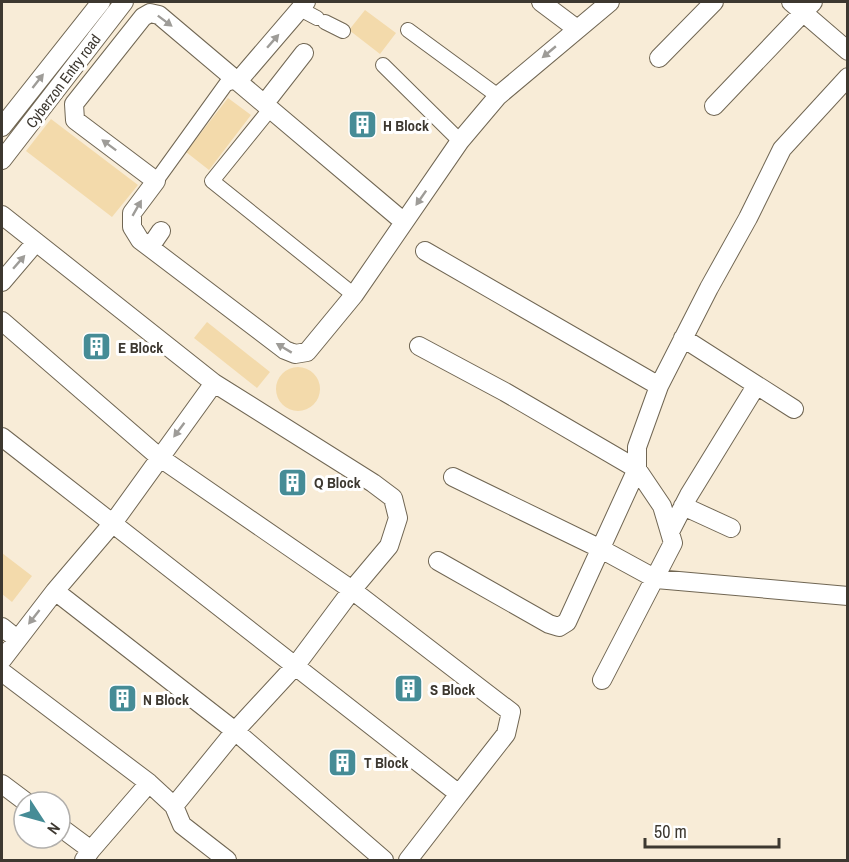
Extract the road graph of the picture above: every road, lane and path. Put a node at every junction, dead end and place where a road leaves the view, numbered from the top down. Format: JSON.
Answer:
{"nodes":[{"id":1,"x":541,"y":2,"type":"edge"},
{"id":2,"x":610,"y":2,"type":"edge"},
{"id":3,"x":714,"y":2,"type":"edge"},
{"id":4,"x":111,"y":4,"type":"edge"},
{"id":5,"x":303,"y":5,"type":"edge"},
{"id":6,"x":802,"y":5,"type":"edge"},
{"id":7,"x":577,"y":29,"type":"junction"},
{"id":8,"x":408,"y":30,"type":"dead end"},
{"id":9,"x":343,"y":31,"type":"dead end"},
{"id":10,"x":848,"y":51,"type":"edge"},
{"id":11,"x":304,"y":53,"type":"dead end"},
{"id":12,"x":660,"y":58,"type":"dead end"},
{"id":13,"x":383,"y":65,"type":"dead end"},
{"id":14,"x":848,"y":77,"type":"edge"},
{"id":15,"x":239,"y":80,"type":"junction"},
{"id":16,"x":498,"y":96,"type":"junction"},
{"id":17,"x":268,"y":105,"type":"junction"},
{"id":18,"x":714,"y":106,"type":"dead end"},
{"id":19,"x":2,"y":127,"type":"edge"},
{"id":20,"x":460,"y":141,"type":"junction"},
{"id":21,"x":5,"y":150,"type":"edge"},
{"id":22,"x":156,"y":181,"type":"junction"},
{"id":23,"x":2,"y":215,"type":"edge"},
{"id":24,"x":404,"y":222,"type":"junction"},
{"id":25,"x":161,"y":231,"type":"dead end"},
{"id":26,"x":36,"y":242,"type":"junction"},
{"id":27,"x":150,"y":247,"type":"junction"},
{"id":28,"x":425,"y":251,"type":"dead end"},
{"id":29,"x":2,"y":282,"type":"edge"},
{"id":30,"x":354,"y":295,"type":"junction"},
{"id":31,"x":2,"y":321,"type":"edge"},
{"id":32,"x":683,"y":338,"type":"junction"},
{"id":33,"x":419,"y":346,"type":"dead end"},
{"id":34,"x":214,"y":383,"type":"junction"},
{"id":35,"x":659,"y":386,"type":"junction"},
{"id":36,"x":756,"y":386,"type":"junction"},
{"id":37,"x":794,"y":409,"type":"dead end"},
{"id":38,"x":2,"y":437,"type":"edge"},
{"id":39,"x":159,"y":457,"type":"junction"},
{"id":40,"x":637,"y":469,"type":"junction"},
{"id":41,"x":453,"y":477,"type":"dead end"},
{"id":42,"x":683,"y":506,"type":"junction"},
{"id":43,"x":113,"y":523,"type":"junction"},
{"id":44,"x":731,"y":528,"type":"dead end"},
{"id":45,"x":671,"y":530,"type":"junction"},
{"id":46,"x":601,"y":549,"type":"junction"},
{"id":47,"x":438,"y":561,"type":"dead end"},
{"id":48,"x":656,"y":579,"type":"junction"},
{"id":49,"x":352,"y":590,"type":"junction"},
{"id":50,"x":55,"y":591,"type":"junction"},
{"id":51,"x":848,"y":596,"type":"edge"},
{"id":52,"x":2,"y":627,"type":"edge"},
{"id":53,"x":17,"y":639,"type":"junction"},
{"id":54,"x":2,"y":660,"type":"edge"},
{"id":55,"x":296,"y":665,"type":"junction"},
{"id":56,"x":2,"y":672,"type":"edge"},
{"id":57,"x":602,"y":680,"type":"dead end"},
{"id":58,"x":235,"y":731,"type":"junction"},
{"id":59,"x":149,"y":783,"type":"junction"},
{"id":60,"x":459,"y":794,"type":"junction"},
{"id":61,"x":174,"y":806,"type":"junction"},
{"id":62,"x":72,"y":839,"type":"edge"},
{"id":63,"x":87,"y":855,"type":"edge"},
{"id":64,"x":227,"y":861,"type":"edge"},
{"id":65,"x":384,"y":861,"type":"edge"},
{"id":66,"x":408,"y":861,"type":"edge"}],
"edges":[{"from":1,"to":7,"type":"street"},
{"from":2,"to":7,"type":"street"},
{"from":3,"to":12,"type":"street"},
{"from":19,"to":4,"type":"street","one_way":true},
{"from":4,"to":21,"type":"street","name":"Cyberzon Entry road"},
{"from":5,"to":9,"type":"street"},
{"from":15,"to":5,"type":"street","one_way":true},
{"from":6,"to":10,"type":"street"},
{"from":6,"to":18,"type":"street"},
{"from":7,"to":16,"type":"street","one_way":true},
{"from":8,"to":16,"type":"street"},
{"from":11,"to":17,"type":"street"},
{"from":13,"to":20,"type":"street"},
{"from":14,"to":32,"type":"street"},
{"from":15,"to":17,"type":"street"},
{"from":15,"to":22,"type":"street"},
{"from":22,"to":15,"type":"street","one_way":true},
{"from":16,"to":20,"type":"street"},
{"from":17,"to":24,"type":"street"},
{"from":17,"to":30,"type":"street"},
{"from":20,"to":24,"type":"street","one_way":true},
{"from":27,"to":22,"type":"street","one_way":true},
{"from":23,"to":26,"type":"street"},
{"from":24,"to":30,"type":"street"},
{"from":25,"to":27,"type":"street"},
{"from":29,"to":26,"type":"street","one_way":true},
{"from":26,"to":34,"type":"street"},
{"from":30,"to":27,"type":"street","one_way":true},
{"from":28,"to":35,"type":"street"},
{"from":31,"to":39,"type":"street"},
{"from":32,"to":35,"type":"street"},
{"from":32,"to":36,"type":"street"},
{"from":33,"to":40,"type":"street"},
{"from":34,"to":39,"type":"street","one_way":true},
{"from":34,"to":49,"type":"street"},
{"from":35,"to":40,"type":"street"},
{"from":36,"to":37,"type":"street"},
{"from":36,"to":42,"type":"street"},
{"from":38,"to":43,"type":"street"},
{"from":39,"to":43,"type":"street"},
{"from":39,"to":49,"type":"street"},
{"from":40,"to":45,"type":"street"},
{"from":40,"to":46,"type":"street"},
{"from":41,"to":46,"type":"street"},
{"from":42,"to":44,"type":"street"},
{"from":42,"to":45,"type":"street"},
{"from":43,"to":50,"type":"street"},
{"from":43,"to":55,"type":"street"},
{"from":45,"to":48,"type":"street"},
{"from":46,"to":47,"type":"street"},
{"from":46,"to":48,"type":"street"},
{"from":48,"to":51,"type":"street"},
{"from":48,"to":57,"type":"street"},
{"from":49,"to":55,"type":"street"},
{"from":49,"to":60,"type":"street"},
{"from":50,"to":53,"type":"street","one_way":true},
{"from":50,"to":58,"type":"street"},
{"from":52,"to":53,"type":"street"},
{"from":53,"to":54,"type":"street"},
{"from":55,"to":58,"type":"street"},
{"from":55,"to":60,"type":"street"},
{"from":56,"to":59,"type":"street"},
{"from":58,"to":61,"type":"street"},
{"from":58,"to":65,"type":"street"},
{"from":59,"to":61,"type":"street"},
{"from":59,"to":63,"type":"street"},
{"from":60,"to":66,"type":"street"},
{"from":61,"to":64,"type":"street"},
{"from":62,"to":63,"type":"street"}]}
